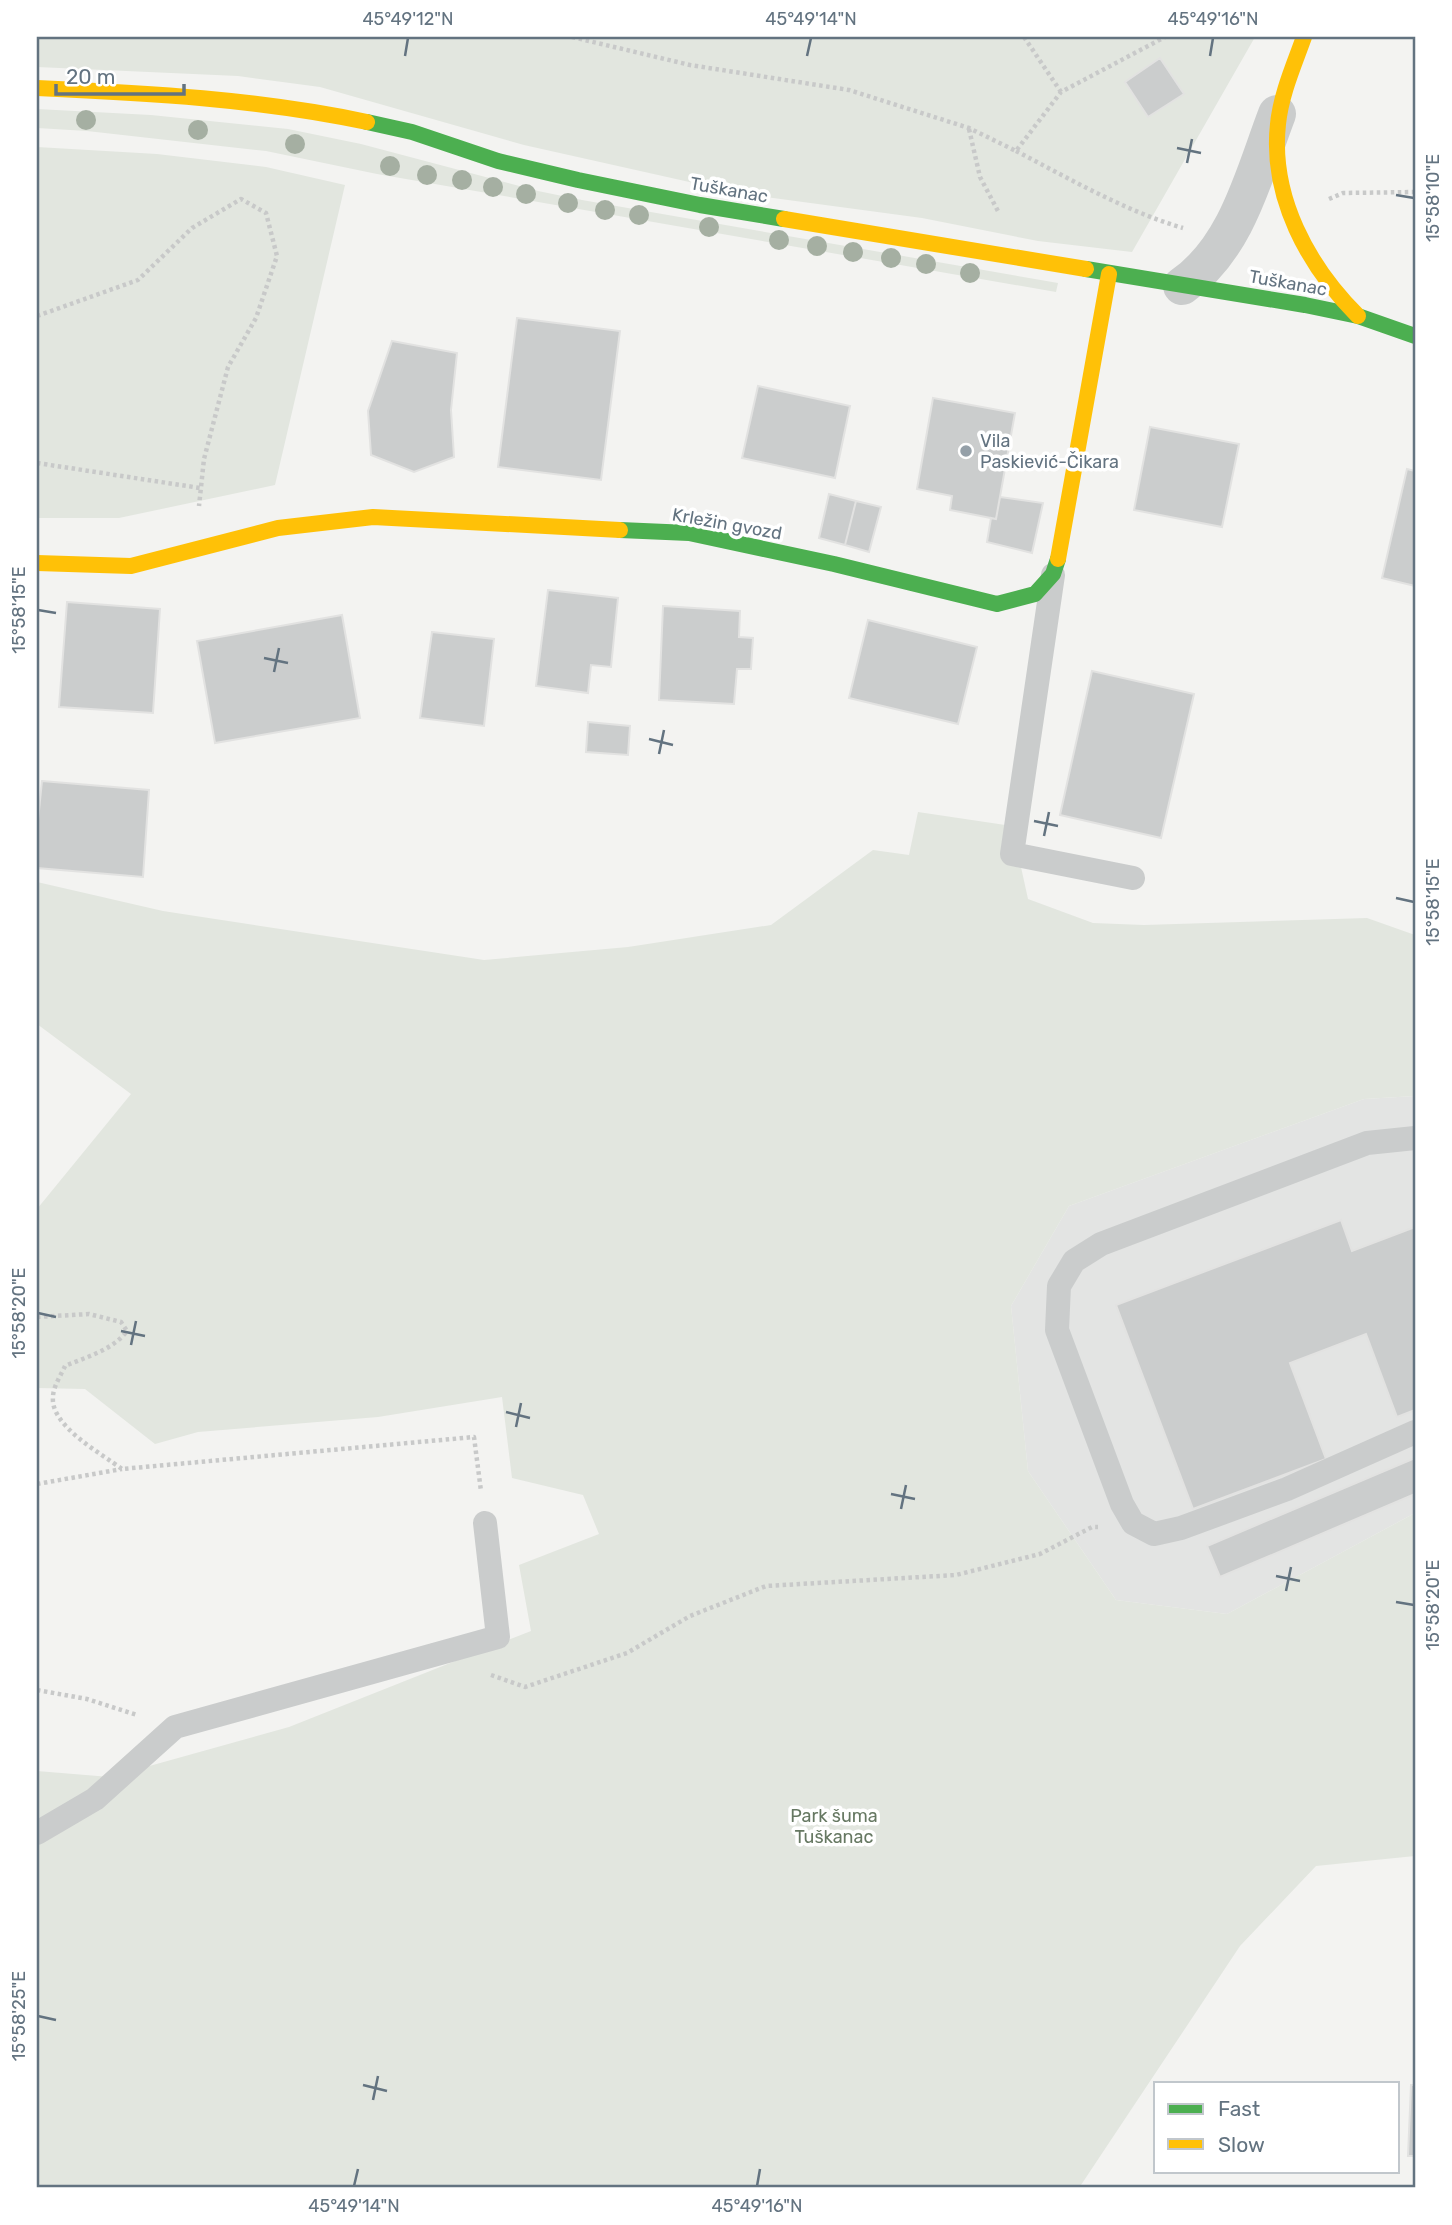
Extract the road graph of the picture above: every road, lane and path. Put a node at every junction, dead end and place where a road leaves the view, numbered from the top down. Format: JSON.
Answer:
{"nodes":[{"id":1,"x":572,"y":37,"type":"edge"},
{"id":2,"x":1024,"y":37,"type":"edge"},
{"id":3,"x":1165,"y":37,"type":"edge"},
{"id":4,"x":1304,"y":37,"type":"edge"},
{"id":5,"x":37,"y":88,"type":"edge"},
{"id":6,"x":1061,"y":92,"type":"junction"},
{"id":7,"x":1282,"y":102,"type":"junction"},
{"id":8,"x":969,"y":128,"type":"junction"},
{"id":9,"x":1016,"y":151,"type":"junction"},
{"id":10,"x":1415,"y":192,"type":"edge"},
{"id":11,"x":1324,"y":200,"type":"dead end"},
{"id":12,"x":1195,"y":232,"type":"dead end"},
{"id":13,"x":1009,"y":257,"type":"junction"},
{"id":14,"x":1109,"y":274,"type":"junction"},
{"id":15,"x":1182,"y":286,"type":"junction"},
{"id":16,"x":37,"y":316,"type":"edge"},
{"id":17,"x":1358,"y":316,"type":"junction"},
{"id":18,"x":1415,"y":336,"type":"edge"},
{"id":19,"x":37,"y":463,"type":"edge"},
{"id":20,"x":200,"y":488,"type":"junction"},
{"id":21,"x":197,"y":550,"type":"junction"},
{"id":22,"x":37,"y":563,"type":"edge"},
{"id":23,"x":1053,"y":574,"type":"junction"},
{"id":24,"x":1133,"y":878,"type":"dead end"},
{"id":25,"x":1415,"y":1138,"type":"edge"},
{"id":26,"x":37,"y":1317,"type":"edge"},
{"id":27,"x":1415,"y":1432,"type":"edge"},
{"id":28,"x":122,"y":1469,"type":"junction"},
{"id":29,"x":37,"y":1484,"type":"edge"},
{"id":30,"x":485,"y":1523,"type":"joint"},
{"id":31,"x":1133,"y":1523,"type":"junction"},
{"id":32,"x":434,"y":1656,"type":"junction"},
{"id":33,"x":37,"y":1690,"type":"edge"},
{"id":34,"x":175,"y":1727,"type":"junction"},
{"id":35,"x":37,"y":1833,"type":"edge"}],
"edges":[{"from":1,"to":8,"type":"path"},
{"from":2,"to":6,"type":"path"},
{"from":3,"to":6,"type":"path"},
{"from":4,"to":7,"type":"street"},
{"from":5,"to":13,"type":"street","name":"Tuškanac"},
{"from":6,"to":9,"type":"path"},
{"from":7,"to":15,"type":"street"},
{"from":7,"to":17,"type":"street"},
{"from":8,"to":9,"type":"path"},
{"from":8,"to":13,"type":"path"},
{"from":9,"to":12,"type":"path"},
{"from":10,"to":11,"type":"path"},
{"from":13,"to":14,"type":"street","name":"Tuškanac"},
{"from":14,"to":15,"type":"street","name":"Tuškanac"},
{"from":14,"to":23,"type":"street"},
{"from":15,"to":17,"type":"street","name":"Tuškanac"},
{"from":16,"to":20,"type":"path"},
{"from":17,"to":18,"type":"street","name":"Tuškanac"},
{"from":19,"to":20,"type":"path"},
{"from":20,"to":21,"type":"path"},
{"from":21,"to":22,"type":"street","name":"Krležin gvozd"},
{"from":21,"to":23,"type":"street","name":"Krležin gvozd"},
{"from":23,"to":24,"type":"lane"},
{"from":25,"to":31,"type":"lane"},
{"from":26,"to":28,"type":"path"},
{"from":27,"to":31,"type":"lane"},
{"from":28,"to":29,"type":"path"},
{"from":28,"to":30,"type":"path"},
{"from":30,"to":32,"type":"lane"},
{"from":31,"to":32,"type":"path"},
{"from":32,"to":34,"type":"lane"},
{"from":33,"to":34,"type":"path"},
{"from":34,"to":35,"type":"lane"}]}
